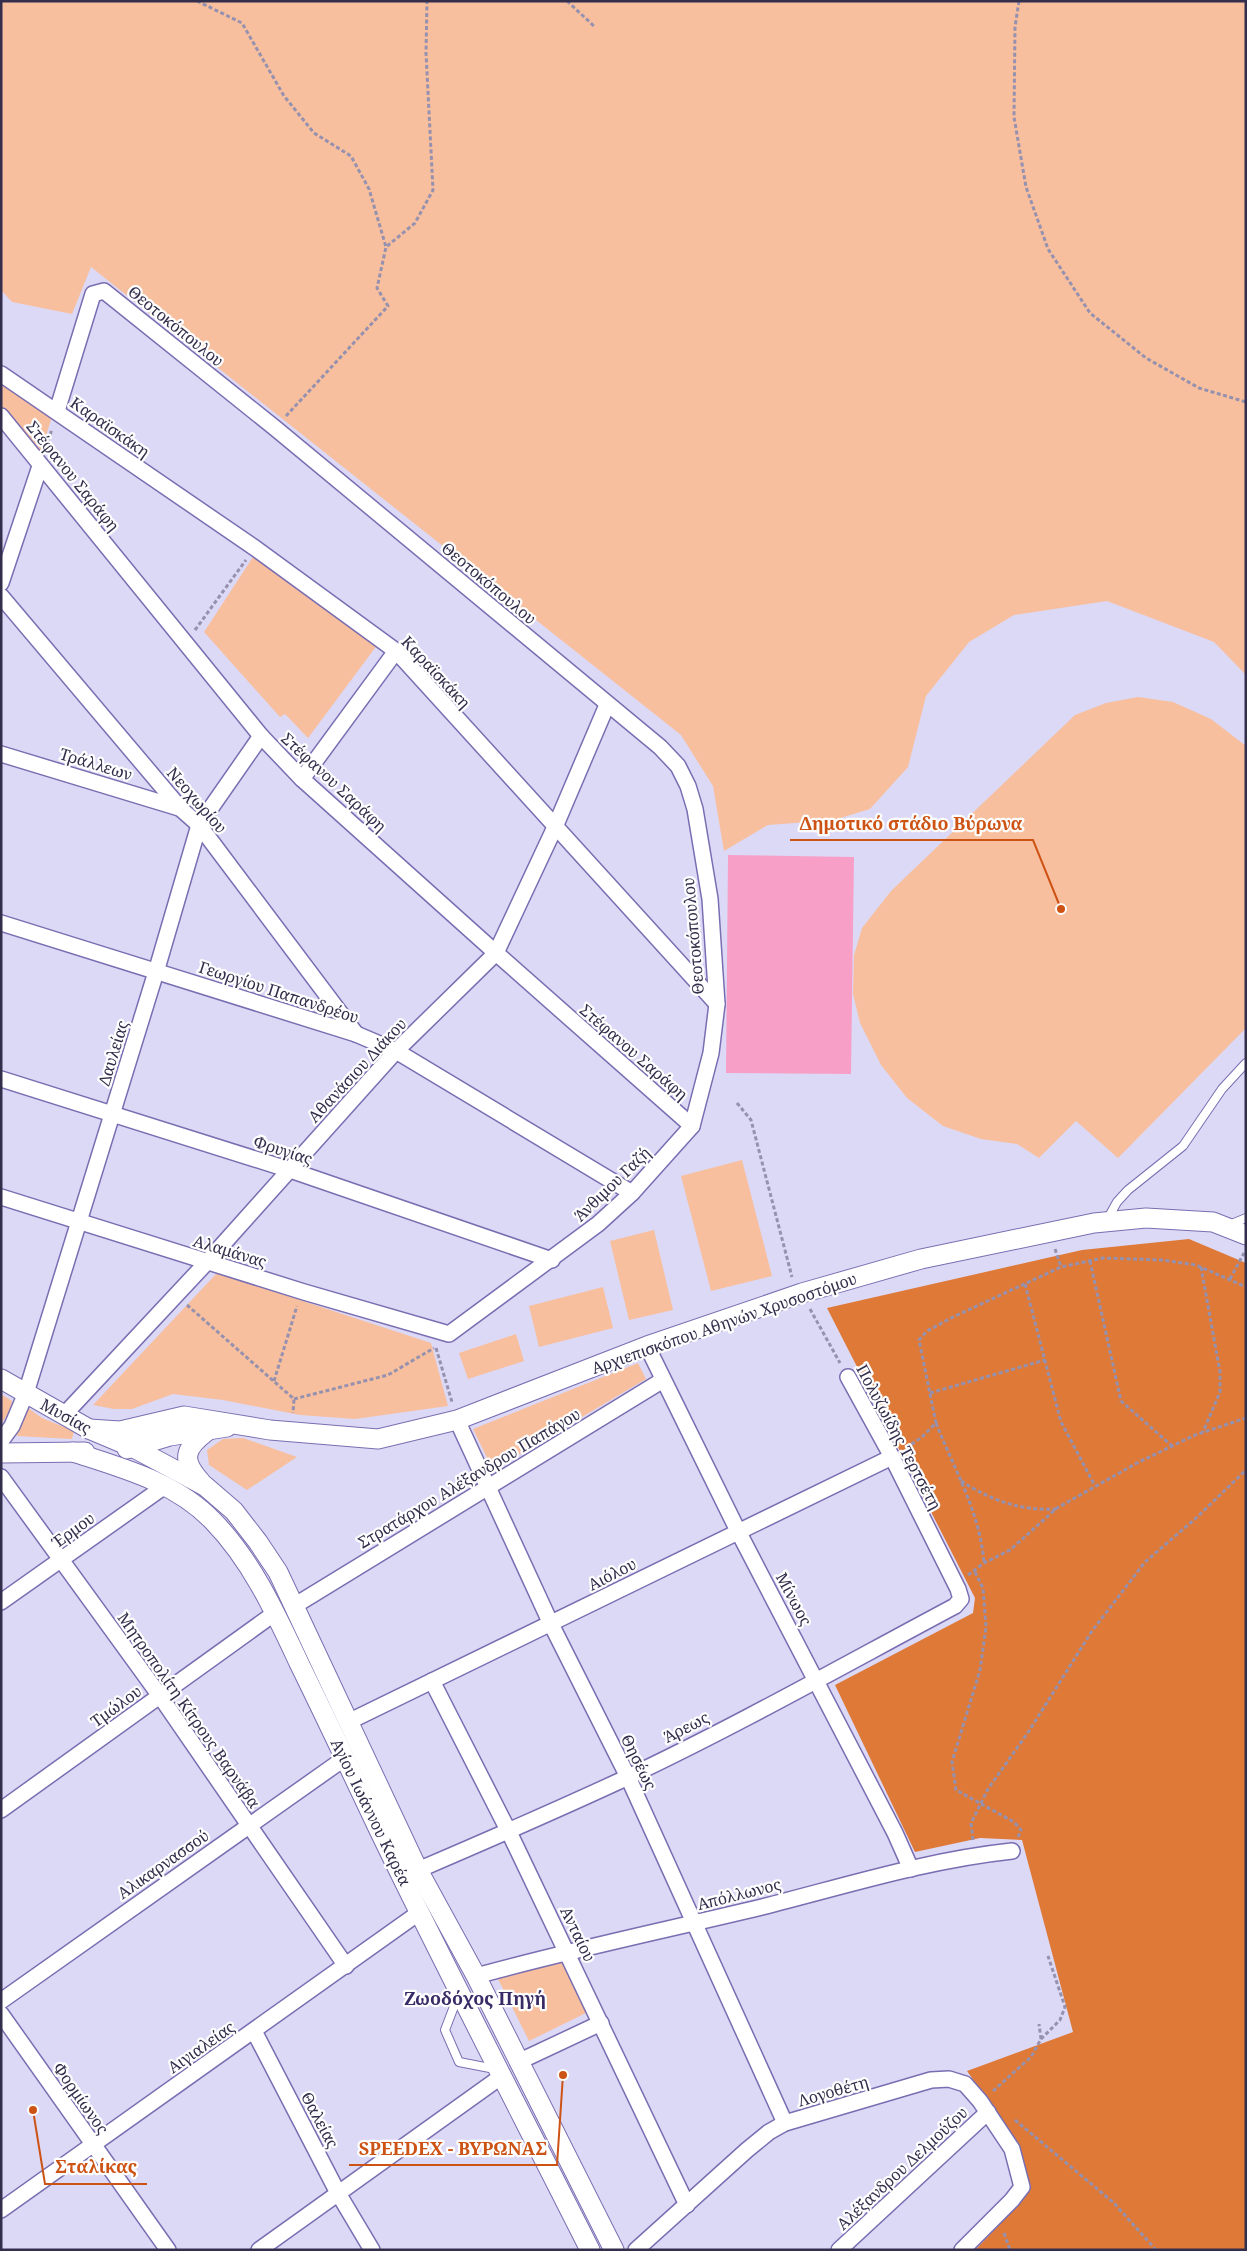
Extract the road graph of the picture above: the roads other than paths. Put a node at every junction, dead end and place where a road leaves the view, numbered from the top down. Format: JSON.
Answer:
{"nodes":[{"id":1,"x":1,"y":374,"type":"edge"},
{"id":2,"x":57,"y":411,"type":"junction"},
{"id":3,"x":1,"y":416,"type":"edge"},
{"id":4,"x":40,"y":466,"type":"junction"},
{"id":5,"x":1,"y":583,"type":"edge"},
{"id":6,"x":1,"y":596,"type":"edge"},
{"id":7,"x":396,"y":651,"type":"junction"},
{"id":8,"x":608,"y":705,"type":"junction"},
{"id":9,"x":261,"y":736,"type":"junction"},
{"id":10,"x":1,"y":754,"type":"edge"},
{"id":11,"x":302,"y":779,"type":"junction"},
{"id":12,"x":181,"y":809,"type":"junction"},
{"id":13,"x":199,"y":825,"type":"junction"},
{"id":14,"x":555,"y":827,"type":"junction"},
{"id":15,"x":1,"y":923,"type":"edge"},
{"id":16,"x":496,"y":954,"type":"junction"},
{"id":17,"x":156,"y":972,"type":"junction"},
{"id":18,"x":717,"y":1004,"type":"junction"},
{"id":19,"x":356,"y":1034,"type":"junction"},
{"id":20,"x":396,"y":1051,"type":"junction"},
{"id":21,"x":1246,"y":1064,"type":"edge"},
{"id":22,"x":1,"y":1079,"type":"edge"},
{"id":23,"x":112,"y":1114,"type":"junction"},
{"id":24,"x":692,"y":1126,"type":"junction"},
{"id":25,"x":290,"y":1170,"type":"junction"},
{"id":26,"x":632,"y":1193,"type":"junction"},
{"id":27,"x":1,"y":1197,"type":"edge"},
{"id":28,"x":1246,"y":1218,"type":"edge"},
{"id":29,"x":1106,"y":1222,"type":"junction"},
{"id":30,"x":78,"y":1223,"type":"junction"},
{"id":31,"x":1226,"y":1226,"type":"junction"},
{"id":32,"x":1246,"y":1235,"type":"edge"},
{"id":33,"x":552,"y":1260,"type":"junction"},
{"id":34,"x":207,"y":1262,"type":"junction"},
{"id":35,"x":449,"y":1334,"type":"joint"},
{"id":36,"x":647,"y":1346,"type":"junction"},
{"id":37,"x":848,"y":1377,"type":"road end"},
{"id":38,"x":1,"y":1379,"type":"edge"},
{"id":39,"x":663,"y":1380,"type":"junction"},
{"id":40,"x":26,"y":1393,"type":"junction"},
{"id":41,"x":64,"y":1415,"type":"junction"},
{"id":42,"x":457,"y":1420,"type":"junction"},
{"id":43,"x":236,"y":1426,"type":"junction"},
{"id":44,"x":89,"y":1429,"type":"junction"},
{"id":45,"x":206,"y":1432,"type":"junction"},
{"id":46,"x":1,"y":1441,"type":"edge"},
{"id":47,"x":134,"y":1448,"type":"junction"},
{"id":48,"x":73,"y":1452,"type":"junction"},
{"id":49,"x":1,"y":1454,"type":"edge"},
{"id":50,"x":892,"y":1457,"type":"junction"},
{"id":51,"x":1,"y":1477,"type":"edge"},
{"id":52,"x":165,"y":1486,"type":"junction"},
{"id":53,"x":205,"y":1486,"type":"junction"},
{"id":54,"x":486,"y":1487,"type":"junction"},
{"id":55,"x":738,"y":1531,"type":"junction"},
{"id":56,"x":62,"y":1560,"type":"junction"},
{"id":57,"x":961,"y":1599,"type":"joint"},
{"id":58,"x":1,"y":1602,"type":"edge"},
{"id":59,"x":294,"y":1606,"type":"junction"},
{"id":60,"x":275,"y":1613,"type":"junction"},
{"id":61,"x":551,"y":1624,"type":"junction"},
{"id":62,"x":816,"y":1680,"type":"junction"},
{"id":63,"x":432,"y":1681,"type":"junction"},
{"id":64,"x":160,"y":1696,"type":"junction"},
{"id":65,"x":348,"y":1722,"type":"junction"},
{"id":66,"x":345,"y":1758,"type":"junction"},
{"id":67,"x":628,"y":1777,"type":"junction"},
{"id":68,"x":1,"y":1810,"type":"edge"},
{"id":69,"x":248,"y":1825,"type":"junction"},
{"id":70,"x":509,"y":1832,"type":"junction"},
{"id":71,"x":1012,"y":1851,"type":"road end"},
{"id":72,"x":911,"y":1869,"type":"junction"},
{"id":73,"x":418,"y":1870,"type":"junction"},
{"id":74,"x":420,"y":1912,"type":"junction"},
{"id":75,"x":694,"y":1923,"type":"junction"},
{"id":76,"x":566,"y":1952,"type":"junction"},
{"id":77,"x":346,"y":1966,"type":"junction"},
{"id":78,"x":476,"y":1976,"type":"junction"},
{"id":79,"x":460,"y":1991,"type":"junction"},
{"id":80,"x":1,"y":2001,"type":"edge"},
{"id":81,"x":1,"y":2014,"type":"edge"},
{"id":82,"x":602,"y":2023,"type":"junction"},
{"id":83,"x":254,"y":2031,"type":"junction"},
{"id":84,"x":518,"y":2062,"type":"junction"},
{"id":85,"x":500,"y":2073,"type":"junction"},
{"id":86,"x":984,"y":2106,"type":"junction"},
{"id":87,"x":785,"y":2123,"type":"junction"},
{"id":88,"x":92,"y":2146,"type":"junction"},
{"id":89,"x":338,"y":2193,"type":"junction"},
{"id":90,"x":687,"y":2205,"type":"junction"},
{"id":91,"x":1,"y":2210,"type":"edge"},
{"id":92,"x":168,"y":2250,"type":"edge"},
{"id":93,"x":259,"y":2250,"type":"edge"},
{"id":94,"x":372,"y":2250,"type":"edge"},
{"id":95,"x":590,"y":2250,"type":"edge"},
{"id":96,"x":614,"y":2250,"type":"edge"},
{"id":97,"x":636,"y":2250,"type":"edge"},
{"id":98,"x":839,"y":2250,"type":"edge"},
{"id":99,"x":962,"y":2250,"type":"edge"}],
"edges":[{"from":1,"to":2,"type":"street","name":"Καραϊσκάκη"},
{"from":2,"to":7,"type":"street","name":"Καραϊσκάκη"},
{"from":2,"to":8,"type":"street","name":"Θεοτοκόπουλου"},
{"from":3,"to":4,"type":"street","name":"Στέφανου Σαράφη"},
{"from":4,"to":5,"type":"street"},
{"from":4,"to":9,"type":"street","name":"Στέφανου Σαράφη"},
{"from":6,"to":12,"type":"street","name":"Νεοχωρίου"},
{"from":7,"to":11,"type":"street"},
{"from":7,"to":14,"type":"street","name":"Καραϊσκάκη"},
{"from":8,"to":14,"type":"street","name":"Αθανάσιου Διάκου"},
{"from":8,"to":18,"type":"street","name":"Θεοτοκόπουλου"},
{"from":9,"to":11,"type":"street","name":"Στέφανου Σαράφη"},
{"from":9,"to":13,"type":"street","name":"Δαυλείας"},
{"from":10,"to":12,"type":"street","name":"Τράλλεων"},
{"from":11,"to":16,"type":"street","name":"Στέφανου Σαράφη"},
{"from":12,"to":13,"type":"street","name":"Νεοχωρίου"},
{"from":13,"to":17,"type":"street","name":"Δαυλείας"},
{"from":13,"to":19,"type":"street","name":"Νεοχωρίου"},
{"from":14,"to":16,"type":"street","name":"Αθανάσιου Διάκου"},
{"from":14,"to":18,"type":"street","name":"Καραϊσκάκη"},
{"from":15,"to":17,"type":"street","name":"Γεωργίου Παπανδρέου"},
{"from":16,"to":20,"type":"street","name":"Αθανάσιου Διάκου"},
{"from":16,"to":24,"type":"street","name":"Στέφανου Σαράφη"},
{"from":17,"to":19,"type":"street","name":"Γεωργίου Παπανδρέου"},
{"from":17,"to":23,"type":"street","name":"Δαυλείας"},
{"from":18,"to":24,"type":"street","name":"Άνθιμου Γαζή"},
{"from":19,"to":20,"type":"street","name":"Γεωργίου Παπανδρέου"},
{"from":20,"to":25,"type":"street","name":"Αθανάσιου Διάκου"},
{"from":20,"to":26,"type":"street","name":"Γεωργίου Παπανδρέου"},
{"from":21,"to":29,"type":"lane"},
{"from":22,"to":23,"type":"street","name":"Φρυγίας"},
{"from":23,"to":25,"type":"street","name":"Φρυγίας"},
{"from":23,"to":30,"type":"street","name":"Δαυλείας"},
{"from":24,"to":26,"type":"street","name":"Άνθιμου Γαζή"},
{"from":25,"to":33,"type":"street","name":"Φρυγίας"},
{"from":25,"to":34,"type":"street","name":"Αθανάσιου Διάκου"},
{"from":26,"to":33,"type":"street","name":"Άνθιμου Γαζή"},
{"from":27,"to":30,"type":"street","name":"Αλαμάνας"},
{"from":28,"to":31,"type":"lane"},
{"from":29,"to":31,"type":"street","name":"Αρχιεπισκόπου Αθηνών Χρυσοστόμου"},
{"from":29,"to":36,"type":"street","name":"Αρχιεπισκόπου Αθηνών Χρυσοστόμου"},
{"from":30,"to":34,"type":"street","name":"Αλαμάνας"},
{"from":30,"to":40,"type":"street","name":"Δαυλείας"},
{"from":31,"to":32,"type":"street","name":"Αρχιεπισκόπου Αθηνών Χρυσοστόμου"},
{"from":33,"to":35,"type":"street","name":"Άνθιμου Γαζή"},
{"from":34,"to":35,"type":"street","name":"Αλαμάνας"},
{"from":34,"to":41,"type":"street","name":"Αθανάσιου Διάκου"},
{"from":36,"to":39,"type":"street","name":"Μίνωος"},
{"from":36,"to":42,"type":"street","name":"Αρχιεπισκόπου Αθηνών Χρυσοστόμου"},
{"from":37,"to":50,"type":"street","name":"Πολυζωίδης Τερτσέτη"},
{"from":38,"to":40,"type":"street","name":"Μυσίας"},
{"from":39,"to":54,"type":"street","name":"Στρατάρχου Αλέξανδρου Παπάγου"},
{"from":39,"to":55,"type":"street","name":"Μίνωος"},
{"from":40,"to":41,"type":"street","name":"Μυσίας"},
{"from":40,"to":46,"type":"street","name":"Δαυλείας"},
{"from":41,"to":44,"type":"street","name":"Μυσίας"},
{"from":42,"to":43,"type":"street","name":"Αρχιεπισκόπου Αθηνών Χρυσοστόμου"},
{"from":42,"to":54,"type":"street","name":"Θησέως"},
{"from":43,"to":44,"type":"street","name":"Αρχιεπισκόπου Αθηνών Χρυσοστόμου"},
{"from":43,"to":45,"type":"street","name":"Αρχιεπισκόπου Αθηνών Χρυσοστόμου"},
{"from":44,"to":47,"type":"street","name":"Μυσίας"},
{"from":45,"to":47,"type":"street","name":"Αρχιεπισκόπου Αθηνών Χρυσοστόμου"},
{"from":45,"to":53,"type":"street"},
{"from":47,"to":48,"type":"street","name":"Αρχιεπισκόπου Αθηνών Χρυσοστόμου"},
{"from":47,"to":53,"type":"street","name":"Αγίου Ιωάννου Καρέα"},
{"from":48,"to":49,"type":"street","name":"Αρχιεπισκόπου Αθηνών Χρυσοστόμου"},
{"from":48,"to":52,"type":"street","name":"Αγίου Ιωάννου Καρέα"},
{"from":50,"to":55,"type":"street","name":"Αιόλου"},
{"from":50,"to":57,"type":"street","name":"Πολυζωίδης Τερτσέτη"},
{"from":51,"to":56,"type":"street","name":"Μητροπολίτη Κίτρους Βαρνάβα"},
{"from":52,"to":56,"type":"street","name":"Έρμου"},
{"from":52,"to":60,"type":"street","name":"Αγίου Ιωάννου Καρέα"},
{"from":53,"to":59,"type":"street","name":"Αγίου Ιωάννου Καρέα"},
{"from":54,"to":59,"type":"street","name":"Στρατάρχου Αλέξανδρου Παπάγου"},
{"from":54,"to":61,"type":"street","name":"Θησέως"},
{"from":55,"to":61,"type":"street","name":"Αιόλου"},
{"from":55,"to":62,"type":"street","name":"Μίνωος"},
{"from":56,"to":58,"type":"street","name":"Έρμου"},
{"from":56,"to":64,"type":"street","name":"Μητροπολίτη Κίτρους Βαρνάβα"},
{"from":57,"to":62,"type":"street","name":"Άρεως"},
{"from":59,"to":65,"type":"street","name":"Αγίου Ιωάννου Καρέα"},
{"from":60,"to":64,"type":"street","name":"Τμώλου"},
{"from":60,"to":66,"type":"street","name":"Αγίου Ιωάννου Καρέα"},
{"from":61,"to":63,"type":"street","name":"Αιόλου"},
{"from":61,"to":67,"type":"street","name":"Θησέως"},
{"from":62,"to":67,"type":"street","name":"Άρεως"},
{"from":62,"to":72,"type":"street","name":"Μίνωος"},
{"from":63,"to":65,"type":"street","name":"Αιόλου"},
{"from":63,"to":70,"type":"street","name":"Ανταίου"},
{"from":64,"to":68,"type":"street","name":"Τμώλου"},
{"from":64,"to":69,"type":"street","name":"Μητροπολίτη Κίτρους Βαρνάβα"},
{"from":65,"to":73,"type":"street","name":"Αγίου Ιωάννου Καρέα"},
{"from":66,"to":69,"type":"street","name":"Αλικαρνασσού"},
{"from":66,"to":74,"type":"street","name":"Αγίου Ιωάννου Καρέα"},
{"from":67,"to":70,"type":"street","name":"Άρεως"},
{"from":67,"to":75,"type":"street","name":"Θησέως"},
{"from":69,"to":77,"type":"street","name":"Μητροπολίτη Κίτρους Βαρνάβα"},
{"from":69,"to":80,"type":"street","name":"Αλικαρνασσού"},
{"from":70,"to":73,"type":"street","name":"Άρεως"},
{"from":70,"to":76,"type":"street","name":"Ανταίου"},
{"from":71,"to":72,"type":"street","name":"Απόλλωνος"},
{"from":72,"to":75,"type":"street","name":"Απόλλωνος"},
{"from":73,"to":78,"type":"street","name":"Αγίου Ιωάννου Καρέα"},
{"from":74,"to":77,"type":"street","name":"Αιγιαλείας"},
{"from":74,"to":79,"type":"street","name":"Αγίου Ιωάννου Καρέα"},
{"from":75,"to":76,"type":"street","name":"Απόλλωνος"},
{"from":75,"to":87,"type":"street","name":"Θησέως"},
{"from":76,"to":78,"type":"street","name":"Απόλλωνος"},
{"from":76,"to":82,"type":"street","name":"Ανταίου"},
{"from":77,"to":83,"type":"street","name":"Αιγιαλείας"},
{"from":78,"to":84,"type":"street","name":"Αγίου Ιωάννου Καρέα"},
{"from":79,"to":85,"type":"street","name":"Αγίου Ιωάννου Καρέα"},
{"from":79,"to":85,"type":"lane"},
{"from":81,"to":88,"type":"street","name":"Φορμίωνος"},
{"from":82,"to":84,"type":"street"},
{"from":82,"to":90,"type":"street","name":"Ανταίου"},
{"from":83,"to":88,"type":"street","name":"Αιγιαλείας"},
{"from":83,"to":89,"type":"street","name":"Θαλείας"},
{"from":84,"to":96,"type":"street","name":"Αγίου Ιωάννου Καρέα"},
{"from":85,"to":89,"type":"street"},
{"from":85,"to":95,"type":"street","name":"Αγίου Ιωάννου Καρέα"},
{"from":86,"to":87,"type":"street","name":"Λογοθέτη"},
{"from":86,"to":98,"type":"street","name":"Αλέξανδρου Δελμούζου"},
{"from":86,"to":99,"type":"street","name":"Λογοθέτη"},
{"from":87,"to":90,"type":"street","name":"Λογοθέτη"},
{"from":88,"to":91,"type":"street","name":"Αιγιαλείας"},
{"from":88,"to":92,"type":"street","name":"Φορμίωνος"},
{"from":89,"to":93,"type":"street"},
{"from":89,"to":94,"type":"street","name":"Θαλείας"},
{"from":90,"to":97,"type":"street","name":"Λογοθέτη"}]}
